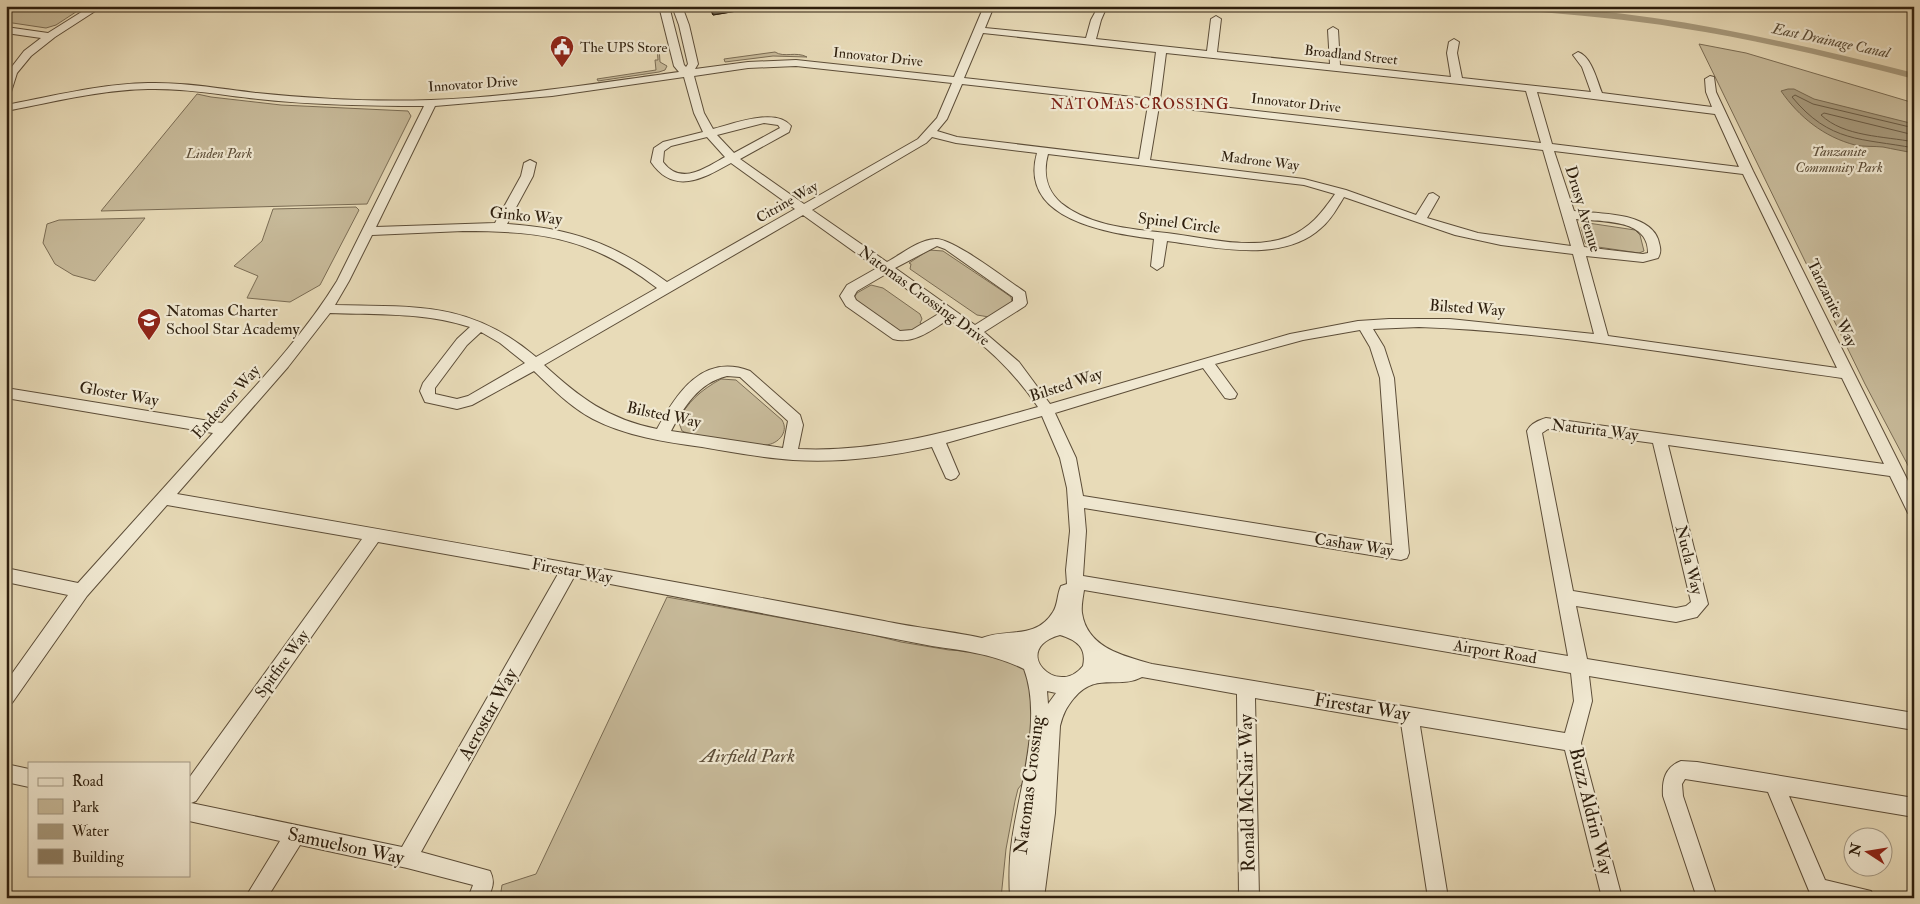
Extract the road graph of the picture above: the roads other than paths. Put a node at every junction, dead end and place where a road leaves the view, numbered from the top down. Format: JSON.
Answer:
{"nodes":[{"id":1,"x":98,"y":6,"type":"edge"},
{"id":2,"x":664,"y":6,"type":"edge"},
{"id":3,"x":677,"y":6,"type":"edge"},
{"id":4,"x":989,"y":6,"type":"edge"},
{"id":5,"x":1103,"y":7,"type":"edge"},
{"id":6,"x":1216,"y":19,"type":"dead end"},
{"id":7,"x":6,"y":30,"type":"edge"},
{"id":8,"x":979,"y":30,"type":"junction"},
{"id":9,"x":1333,"y":30,"type":"dead end"},
{"id":10,"x":51,"y":36,"type":"junction"},
{"id":11,"x":1090,"y":42,"type":"junction"},
{"id":12,"x":1454,"y":42,"type":"dead end"},
{"id":13,"x":1161,"y":49,"type":"junction"},
{"id":14,"x":1212,"y":54,"type":"junction"},
{"id":15,"x":1578,"y":55,"type":"dead end"},
{"id":16,"x":1335,"y":67,"type":"junction"},
{"id":17,"x":688,"y":74,"type":"junction"},
{"id":18,"x":1710,"y":79,"type":"dead end"},
{"id":19,"x":1457,"y":80,"type":"junction"},
{"id":20,"x":957,"y":81,"type":"junction"},
{"id":21,"x":1531,"y":88,"type":"junction"},
{"id":22,"x":6,"y":92,"type":"edge"},
{"id":23,"x":1597,"y":95,"type":"junction"},
{"id":24,"x":1154,"y":102,"type":"junction"},
{"id":25,"x":431,"y":103,"type":"junction"},
{"id":26,"x":6,"y":108,"type":"edge"},
{"id":27,"x":1720,"y":111,"type":"junction"},
{"id":28,"x":709,"y":133,"type":"junction"},
{"id":29,"x":930,"y":133,"type":"junction"},
{"id":30,"x":1547,"y":146,"type":"junction"},
{"id":31,"x":1043,"y":151,"type":"junction"},
{"id":32,"x":733,"y":158,"type":"junction"},
{"id":33,"x":530,"y":163,"type":"dead end"},
{"id":34,"x":1144,"y":163,"type":"junction"},
{"id":35,"x":1747,"y":171,"type":"junction"},
{"id":36,"x":1342,"y":192,"type":"junction"},
{"id":37,"x":1433,"y":197,"type":"dead end"},
{"id":38,"x":803,"y":210,"type":"junction"},
{"id":39,"x":1569,"y":214,"type":"junction"},
{"id":40,"x":1420,"y":219,"type":"junction"},
{"id":41,"x":498,"y":227,"type":"junction"},
{"id":42,"x":368,"y":231,"type":"junction"},
{"id":43,"x":1161,"y":237,"type":"junction"},
{"id":44,"x":1579,"y":250,"type":"junction"},
{"id":45,"x":1157,"y":266,"type":"dead end"},
{"id":46,"x":886,"y":268,"type":"junction"},
{"id":47,"x":666,"y":288,"type":"junction"},
{"id":48,"x":326,"y":309,"type":"junction"},
{"id":49,"x":949,"y":313,"type":"junction"},
{"id":50,"x":1364,"y":325,"type":"junction"},
{"id":51,"x":479,"y":326,"type":"junction"},
{"id":52,"x":975,"y":331,"type":"junction"},
{"id":53,"x":1602,"y":339,"type":"junction"},
{"id":54,"x":1206,"y":362,"type":"junction"},
{"id":55,"x":535,"y":364,"type":"junction"},
{"id":56,"x":1848,"y":374,"type":"junction"},
{"id":57,"x":6,"y":393,"type":"edge"},
{"id":58,"x":1230,"y":394,"type":"dead end"},
{"id":59,"x":1046,"y":410,"type":"junction"},
{"id":60,"x":225,"y":429,"type":"junction"},
{"id":61,"x":661,"y":435,"type":"junction"},
{"id":62,"x":1658,"y":438,"type":"junction"},
{"id":63,"x":938,"y":442,"type":"junction"},
{"id":64,"x":788,"y":454,"type":"junction"},
{"id":65,"x":1895,"y":471,"type":"junction"},
{"id":66,"x":951,"y":474,"type":"dead end"},
{"id":67,"x":164,"y":498,"type":"junction"},
{"id":68,"x":1076,"y":501,"type":"junction"},
{"id":69,"x":1914,"y":509,"type":"edge"},
{"id":70,"x":375,"y":534,"type":"junction"},
{"id":71,"x":569,"y":570,"type":"junction"},
{"id":72,"x":6,"y":575,"type":"edge"},
{"id":73,"x":1075,"y":576,"type":"junction"},
{"id":74,"x":81,"y":591,"type":"junction"},
{"id":75,"x":1565,"y":597,"type":"junction"},
{"id":76,"x":1044,"y":632,"type":"junction"},
{"id":77,"x":1086,"y":641,"type":"junction"},
{"id":78,"x":980,"y":644,"type":"junction"},
{"id":79,"x":1579,"y":666,"type":"junction"},
{"id":80,"x":1031,"y":668,"type":"junction"},
{"id":81,"x":1152,"y":672,"type":"junction"},
{"id":82,"x":1080,"y":681,"type":"junction"},
{"id":83,"x":1246,"y":689,"type":"junction"},
{"id":84,"x":6,"y":697,"type":"edge"},
{"id":85,"x":1409,"y":715,"type":"junction"},
{"id":86,"x":1914,"y":722,"type":"edge"},
{"id":87,"x":1572,"y":743,"type":"junction"},
{"id":88,"x":6,"y":773,"type":"edge"},
{"id":89,"x":28,"y":778,"type":"edge"},
{"id":90,"x":1774,"y":784,"type":"junction"},
{"id":91,"x":190,"y":793,"type":"edge"},
{"id":92,"x":1914,"y":808,"type":"edge"},
{"id":93,"x":190,"y":812,"type":"edge"},
{"id":94,"x":294,"y":835,"type":"junction"},
{"id":95,"x":407,"y":858,"type":"junction"},
{"id":96,"x":1820,"y":893,"type":"edge"},
{"id":97,"x":255,"y":898,"type":"edge"},
{"id":98,"x":478,"y":898,"type":"edge"},
{"id":99,"x":1020,"y":898,"type":"edge"},
{"id":100,"x":1034,"y":898,"type":"edge"},
{"id":101,"x":1249,"y":898,"type":"edge"},
{"id":102,"x":1438,"y":898,"type":"edge"},
{"id":103,"x":1612,"y":898,"type":"edge"},
{"id":104,"x":1707,"y":898,"type":"edge"},
{"id":105,"x":1864,"y":898,"type":"edge"}],
"edges":[{"from":1,"to":10,"type":"street"},
{"from":2,"to":17,"type":"street","name":"Natomas Crossing Drive"},
{"from":3,"to":17,"type":"street","name":"Natomas Crossing Drive"},
{"from":4,"to":8,"type":"street","name":"Citrine Way"},
{"from":5,"to":11,"type":"street"},
{"from":6,"to":14,"type":"street"},
{"from":7,"to":10,"type":"street"},
{"from":8,"to":11,"type":"street","name":"Broadland Street"},
{"from":8,"to":20,"type":"street","name":"Citrine Way"},
{"from":9,"to":16,"type":"street"},
{"from":10,"to":22,"type":"street"},
{"from":11,"to":13,"type":"street","name":"Broadland Street"},
{"from":12,"to":19,"type":"street"},
{"from":13,"to":14,"type":"street","name":"Broadland Street"},
{"from":13,"to":24,"type":"street"},
{"from":14,"to":16,"type":"street","name":"Broadland Street"},
{"from":15,"to":23,"type":"street"},
{"from":16,"to":19,"type":"street","name":"Broadland Street"},
{"from":17,"to":20,"type":"street","name":"Innovator Drive"},
{"from":17,"to":25,"type":"street","name":"Innovator Drive"},
{"from":17,"to":28,"type":"street","name":"Natomas Crossing Drive"},
{"from":18,"to":27,"type":"street","name":"Tanzanite Way"},
{"from":19,"to":21,"type":"street","name":"Broadland Street"},
{"from":20,"to":24,"type":"street","name":"Innovator Drive"},
{"from":20,"to":29,"type":"street","name":"Citrine Way"},
{"from":21,"to":23,"type":"street","name":"Broadland Street"},
{"from":21,"to":30,"type":"street","name":"Drusy Avenue"},
{"from":23,"to":27,"type":"street","name":"Broadland Street"},
{"from":24,"to":30,"type":"street","name":"Innovator Drive"},
{"from":24,"to":34,"type":"street"},
{"from":25,"to":26,"type":"street","name":"Innovator Drive"},
{"from":25,"to":42,"type":"street","name":"Endeavor Way"},
{"from":27,"to":35,"type":"street","name":"Tanzanite Way"},
{"from":28,"to":32,"type":"street","name":"Natomas Crossing Drive"},
{"from":28,"to":32,"type":"street"},
{"from":28,"to":32,"type":"street"},
{"from":29,"to":31,"type":"street","name":"Madrone Way"},
{"from":29,"to":38,"type":"street","name":"Citrine Way"},
{"from":30,"to":35,"type":"street","name":"Innovator Drive"},
{"from":30,"to":39,"type":"street","name":"Drusy Avenue"},
{"from":31,"to":34,"type":"street","name":"Madrone Way"},
{"from":31,"to":43,"type":"street","name":"Spinel Circle"},
{"from":32,"to":38,"type":"street","name":"Natomas Crossing Drive"},
{"from":33,"to":41,"type":"street"},
{"from":34,"to":36,"type":"street","name":"Madrone Way"},
{"from":35,"to":56,"type":"street","name":"Tanzanite Way"},
{"from":36,"to":40,"type":"street","name":"Madrone Way"},
{"from":36,"to":43,"type":"street","name":"Spinel Circle"},
{"from":37,"to":40,"type":"street"},
{"from":38,"to":46,"type":"street","name":"Natomas Crossing Drive"},
{"from":38,"to":47,"type":"street","name":"Citrine Way"},
{"from":39,"to":44,"type":"street","name":"Drusy Avenue"},
{"from":39,"to":44,"type":"street","name":"Madrone Way"},
{"from":40,"to":44,"type":"street","name":"Madrone Way"},
{"from":41,"to":42,"type":"street","name":"Ginko Way"},
{"from":41,"to":47,"type":"street","name":"Ginko Way"},
{"from":42,"to":48,"type":"street","name":"Endeavor Way"},
{"from":43,"to":45,"type":"street"},
{"from":44,"to":53,"type":"street","name":"Drusy Avenue"},
{"from":46,"to":49,"type":"street","name":"Natomas Crossing Drive"},
{"from":46,"to":49,"type":"street"},
{"from":46,"to":52,"type":"street"},
{"from":47,"to":55,"type":"street","name":"Citrine Way"},
{"from":48,"to":51,"type":"street","name":"Bilsted Way"},
{"from":48,"to":60,"type":"street","name":"Endeavor Way"},
{"from":49,"to":52,"type":"street","name":"Natomas Crossing Drive"},
{"from":50,"to":53,"type":"street","name":"Bilsted Way"},
{"from":50,"to":54,"type":"street","name":"Bilsted Way"},
{"from":50,"to":68,"type":"street","name":"Cashaw Way"},
{"from":51,"to":55,"type":"street","name":"Bilsted Way"},
{"from":51,"to":55,"type":"street","name":"Citrine Way"},
{"from":52,"to":59,"type":"street","name":"Natomas Crossing Drive"},
{"from":53,"to":56,"type":"street","name":"Bilsted Way"},
{"from":54,"to":58,"type":"street"},
{"from":54,"to":59,"type":"street","name":"Bilsted Way"},
{"from":55,"to":61,"type":"street","name":"Bilsted Way"},
{"from":56,"to":65,"type":"street","name":"Tanzanite Way"},
{"from":57,"to":60,"type":"street","name":"Gloster Way"},
{"from":59,"to":63,"type":"street","name":"Bilsted Way"},
{"from":59,"to":68,"type":"street","name":"Natomas Crossing Drive"},
{"from":60,"to":67,"type":"street","name":"Endeavor Way"},
{"from":61,"to":64,"type":"street","name":"Bilsted Way"},
{"from":61,"to":64,"type":"street"},
{"from":62,"to":65,"type":"street","name":"Naturita Way"},
{"from":62,"to":75,"type":"street","name":"Naturita Way"},
{"from":62,"to":75,"type":"street","name":"Nucla Way"},
{"from":63,"to":64,"type":"street","name":"Bilsted Way"},
{"from":63,"to":66,"type":"street"},
{"from":65,"to":69,"type":"street","name":"Tanzanite Way"},
{"from":67,"to":70,"type":"street","name":"Firestar Way"},
{"from":67,"to":74,"type":"street","name":"Endeavor Way"},
{"from":68,"to":73,"type":"street","name":"Natomas Crossing Drive"},
{"from":70,"to":71,"type":"street","name":"Firestar Way"},
{"from":70,"to":91,"type":"street","name":"Spitfire Way"},
{"from":71,"to":78,"type":"street","name":"Firestar Way"},
{"from":71,"to":95,"type":"street","name":"Aerostar Way"},
{"from":72,"to":74,"type":"street"},
{"from":73,"to":76,"type":"street","name":"Natomas Crossing Drive"},
{"from":73,"to":77,"type":"street","name":"Natomas Crossing Drive"},
{"from":73,"to":79,"type":"street","name":"Airport Road"},
{"from":74,"to":84,"type":"street","name":"Endeavor Way"},
{"from":75,"to":79,"type":"street","name":"Naturita Way"},
{"from":76,"to":77,"type":"street"},
{"from":76,"to":78,"type":"street","name":"Firestar Way"},
{"from":76,"to":80,"type":"street"},
{"from":77,"to":81,"type":"street","name":"Firestar Way"},
{"from":77,"to":82,"type":"street"},
{"from":78,"to":80,"type":"street","name":"Firestar Way"},
{"from":79,"to":86,"type":"street","name":"Airport Road"},
{"from":79,"to":87,"type":"street","name":"Buzz Aldrin Way"},
{"from":80,"to":82,"type":"street"},
{"from":80,"to":99,"type":"street","name":"Natomas Crossing"},
{"from":81,"to":82,"type":"street","name":"Firestar Way"},
{"from":81,"to":83,"type":"street","name":"Firestar Way"},
{"from":82,"to":100,"type":"street","name":"Natomas Crossing"},
{"from":83,"to":85,"type":"street","name":"Firestar Way"},
{"from":83,"to":101,"type":"street","name":"Ronald McNair Way"},
{"from":85,"to":87,"type":"street","name":"Firestar Way"},
{"from":85,"to":102,"type":"street"},
{"from":87,"to":103,"type":"street","name":"Buzz Aldrin Way"},
{"from":88,"to":89,"type":"street"},
{"from":90,"to":92,"type":"street"},
{"from":90,"to":96,"type":"street"},
{"from":90,"to":104,"type":"street"},
{"from":93,"to":94,"type":"street","name":"Samuelson Way"},
{"from":94,"to":95,"type":"street","name":"Samuelson Way"},
{"from":94,"to":97,"type":"street"},
{"from":95,"to":98,"type":"street","name":"Samuelson Way"},
{"from":96,"to":105,"type":"street"}]}
